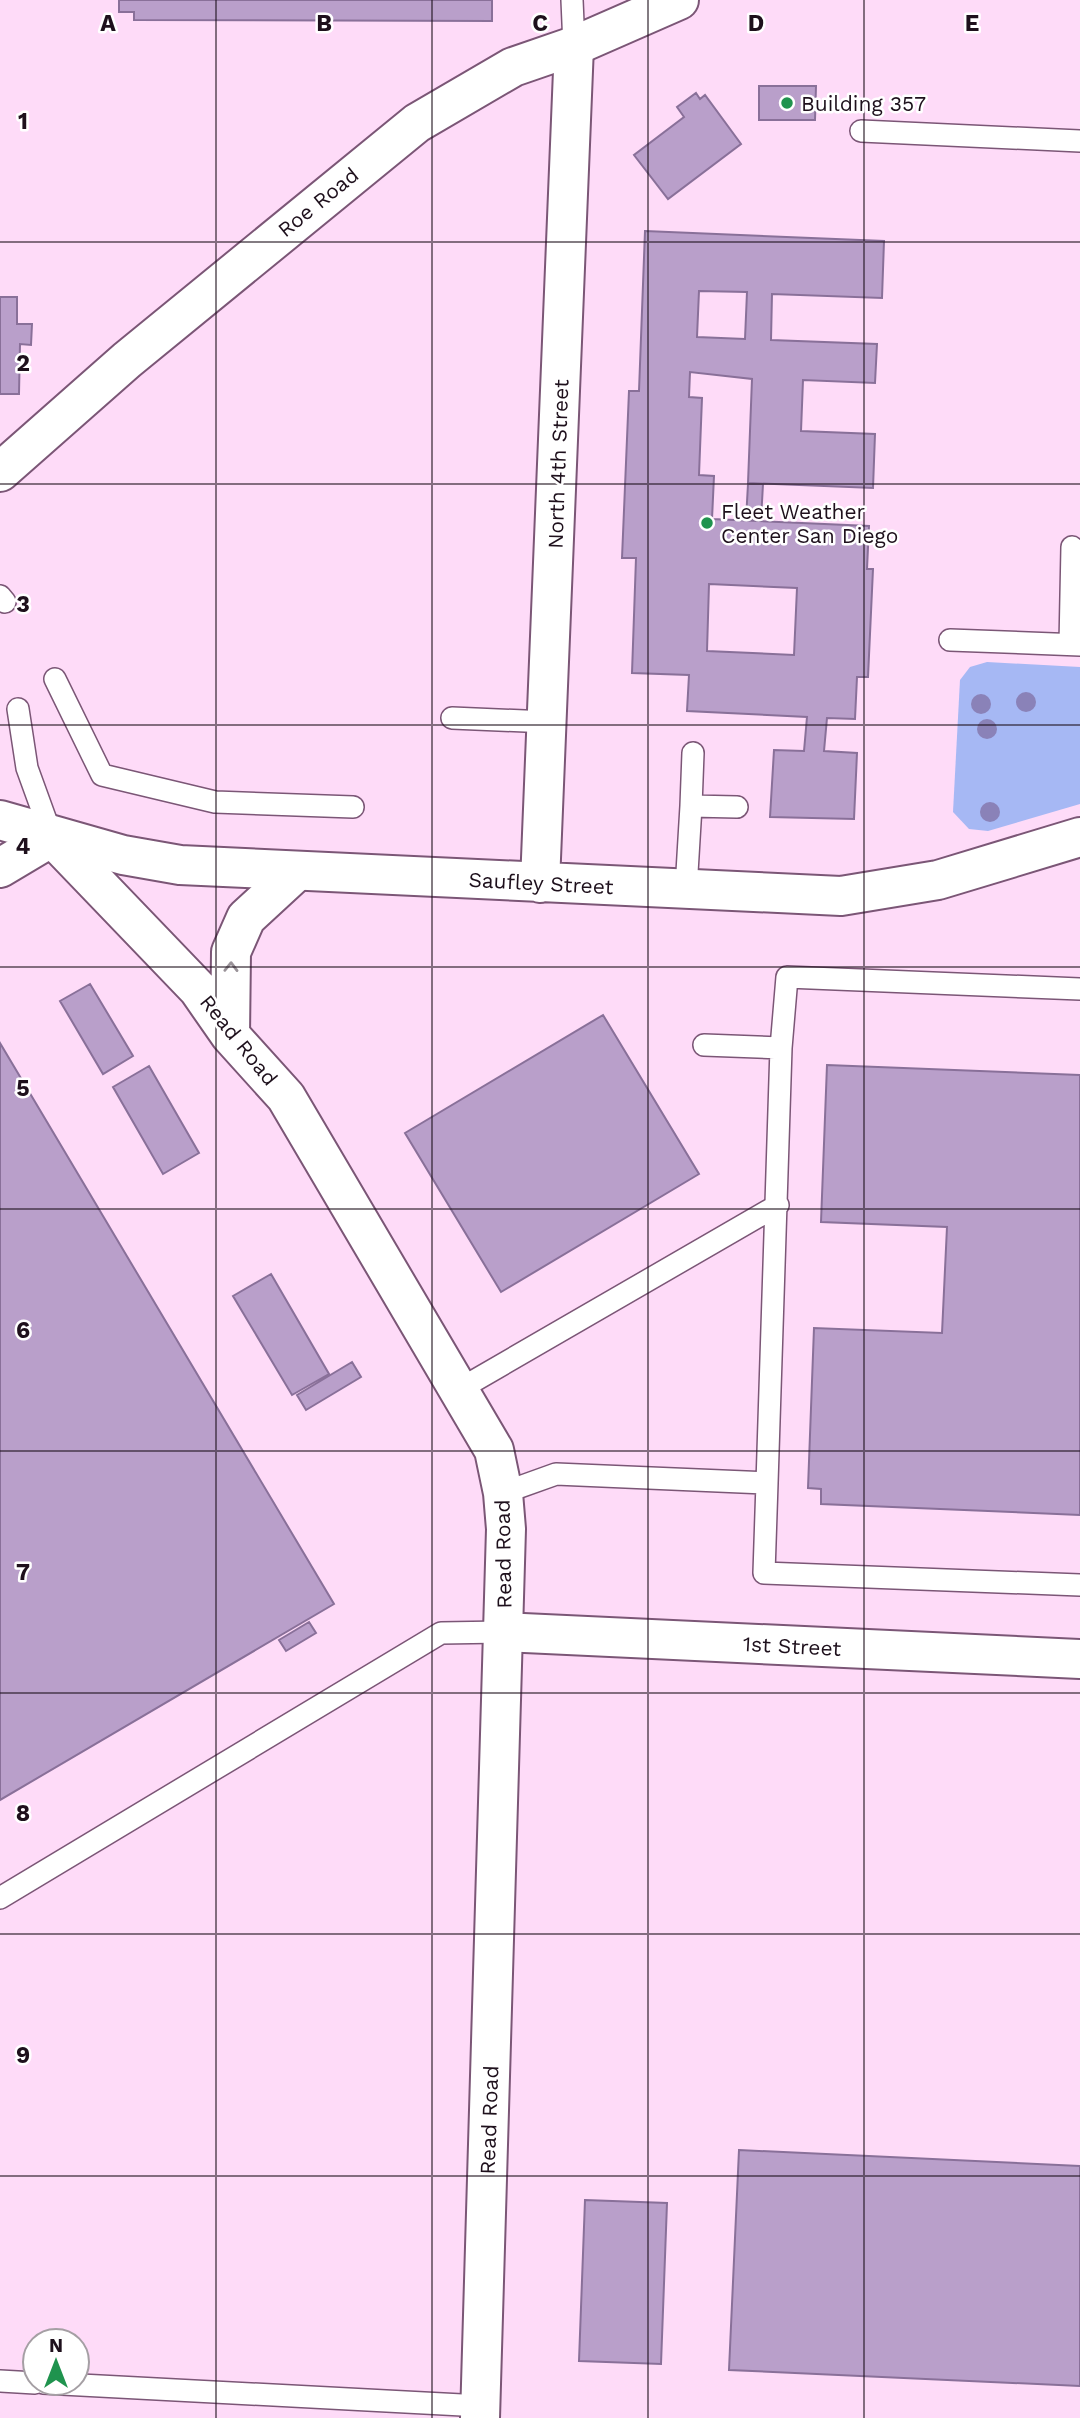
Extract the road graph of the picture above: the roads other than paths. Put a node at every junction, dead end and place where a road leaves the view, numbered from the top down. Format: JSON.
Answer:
{"nodes":[{"id":1,"x":572,"y":0,"type":"edge"},
{"id":2,"x":679,"y":0,"type":"edge"},
{"id":3,"x":574,"y":46,"type":"junction"},
{"id":4,"x":861,"y":131,"type":"dead end"},
{"id":5,"x":1080,"y":141,"type":"edge"},
{"id":6,"x":0,"y":472,"type":"edge"},
{"id":7,"x":1072,"y":547,"type":"dead end"},
{"id":8,"x":950,"y":640,"type":"dead end"},
{"id":9,"x":1075,"y":644,"type":"edge"},
{"id":10,"x":55,"y":679,"type":"dead end"},
{"id":11,"x":18,"y":709,"type":"dead end"},
{"id":12,"x":452,"y":718,"type":"dead end"},
{"id":13,"x":548,"y":722,"type":"junction"},
{"id":14,"x":692,"y":753,"type":"dead end"},
{"id":15,"x":691,"y":806,"type":"junction"},
{"id":16,"x":353,"y":807,"type":"dead end"},
{"id":17,"x":737,"y":807,"type":"dead end"},
{"id":18,"x":0,"y":820,"type":"edge"},
{"id":19,"x":52,"y":837,"type":"junction"},
{"id":20,"x":1080,"y":837,"type":"edge"},
{"id":21,"x":0,"y":868,"type":"edge"},
{"id":22,"x":297,"y":871,"type":"junction"},
{"id":23,"x":540,"y":883,"type":"junction"},
{"id":24,"x":686,"y":889,"type":"junction"},
{"id":25,"x":1080,"y":989,"type":"edge"},
{"id":26,"x":230,"y":1035,"type":"junction"},
{"id":27,"x":704,"y":1045,"type":"dead end"},
{"id":28,"x":781,"y":1048,"type":"junction"},
{"id":29,"x":778,"y":1205,"type":"junction"},
{"id":30,"x":460,"y":1389,"type":"junction"},
{"id":31,"x":768,"y":1483,"type":"junction"},
{"id":32,"x":503,"y":1493,"type":"junction"},
{"id":33,"x":1080,"y":1585,"type":"edge"},
{"id":34,"x":503,"y":1632,"type":"junction"},
{"id":35,"x":1080,"y":1660,"type":"edge"},
{"id":36,"x":0,"y":1898,"type":"edge"},
{"id":37,"x":0,"y":2381,"type":"edge"},
{"id":38,"x":21,"y":2382,"type":"edge"},
{"id":39,"x":91,"y":2386,"type":"edge"},
{"id":40,"x":480,"y":2412,"type":"edge"}],
"edges":[{"from":1,"to":3,"type":"lane"},
{"from":2,"to":3,"type":"street","name":"Roe Road"},
{"from":3,"to":6,"type":"street","name":"Roe Road"},
{"from":3,"to":13,"type":"street","name":"North 4th Street"},
{"from":4,"to":5,"type":"lane"},
{"from":7,"to":9,"type":"lane"},
{"from":8,"to":9,"type":"lane"},
{"from":10,"to":16,"type":"lane"},
{"from":11,"to":19,"type":"lane"},
{"from":12,"to":13,"type":"lane"},
{"from":13,"to":23,"type":"street","name":"North 4th Street"},
{"from":14,"to":15,"type":"lane"},
{"from":15,"to":17,"type":"lane"},
{"from":15,"to":24,"type":"lane"},
{"from":18,"to":19,"type":"street","name":"Saufley Street"},
{"from":19,"to":21,"type":"street"},
{"from":19,"to":22,"type":"street","name":"Saufley Street"},
{"from":19,"to":26,"type":"street","name":"Read Road"},
{"from":20,"to":24,"type":"street","name":"Saufley Street"},
{"from":22,"to":23,"type":"street","name":"Saufley Street"},
{"from":26,"to":22,"type":"street","one_way":true},
{"from":23,"to":24,"type":"street","name":"Saufley Street"},
{"from":25,"to":28,"type":"lane"},
{"from":26,"to":30,"type":"street","name":"Read Road"},
{"from":27,"to":28,"type":"lane"},
{"from":28,"to":29,"type":"lane"},
{"from":29,"to":30,"type":"lane"},
{"from":29,"to":31,"type":"lane"},
{"from":30,"to":32,"type":"street","name":"Read Road"},
{"from":31,"to":32,"type":"lane"},
{"from":31,"to":33,"type":"lane"},
{"from":32,"to":34,"type":"street","name":"Read Road"},
{"from":34,"to":35,"type":"street","name":"1st Street"},
{"from":34,"to":36,"type":"lane"},
{"from":34,"to":40,"type":"street","name":"Read Road"},
{"from":37,"to":38,"type":"lane"},
{"from":39,"to":40,"type":"lane"}]}
